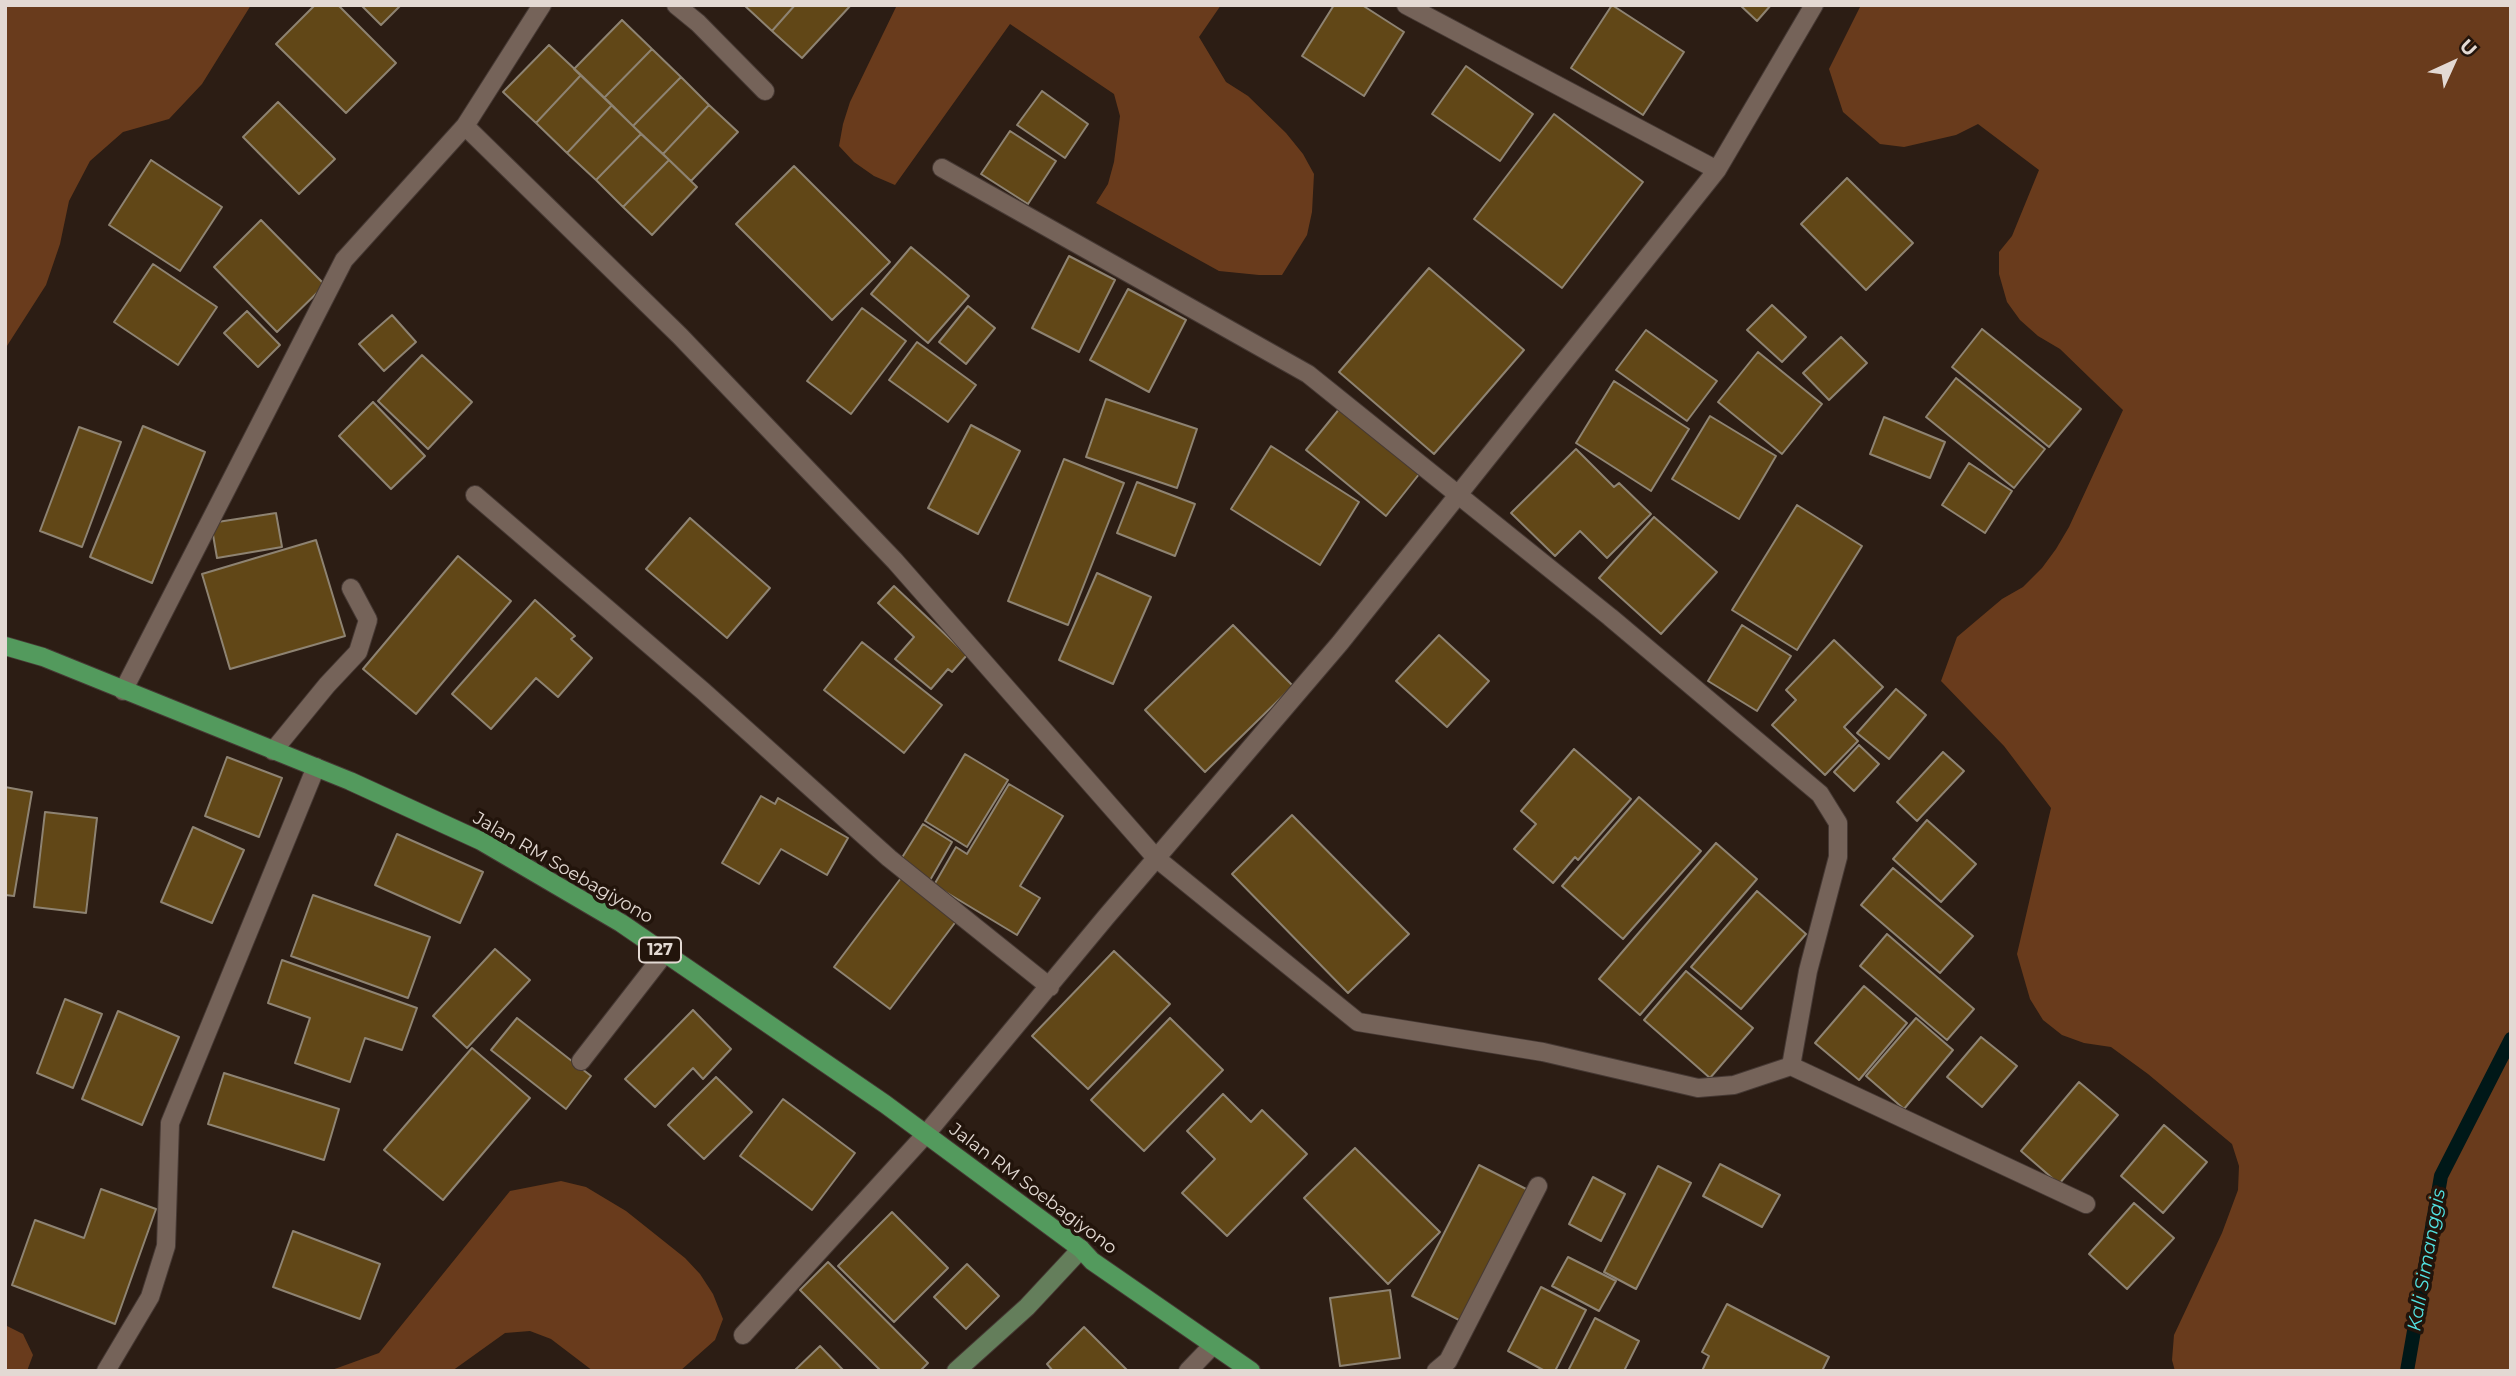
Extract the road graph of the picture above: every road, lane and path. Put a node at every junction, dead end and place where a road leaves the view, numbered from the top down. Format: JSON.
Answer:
{"nodes":[{"id":1,"x":542,"y":5,"type":"edge"},
{"id":2,"x":676,"y":5,"type":"edge"},
{"id":3,"x":1406,"y":5,"type":"edge"},
{"id":4,"x":1814,"y":5,"type":"edge"},
{"id":5,"x":765,"y":91,"type":"dead end"},
{"id":6,"x":464,"y":126,"type":"junction"},
{"id":7,"x":942,"y":167,"type":"dead end"},
{"id":8,"x":1717,"y":170,"type":"junction"},
{"id":9,"x":475,"y":495,"type":"dead end"},
{"id":10,"x":1457,"y":495,"type":"junction"},
{"id":11,"x":351,"y":588,"type":"dead end"},
{"id":12,"x":5,"y":646,"type":"edge"},
{"id":13,"x":123,"y":691,"type":"junction"},
{"id":14,"x":273,"y":751,"type":"junction"},
{"id":15,"x":316,"y":767,"type":"junction"},
{"id":16,"x":1156,"y":858,"type":"junction"},
{"id":17,"x":664,"y":953,"type":"junction"},
{"id":18,"x":1050,"y":986,"type":"junction"},
{"id":19,"x":581,"y":1061,"type":"dead end"},
{"id":20,"x":1791,"y":1066,"type":"junction"},
{"id":21,"x":926,"y":1134,"type":"junction"},
{"id":22,"x":1538,"y":1186,"type":"dead end"},
{"id":23,"x":2086,"y":1204,"type":"dead end"},
{"id":24,"x":1081,"y":1249,"type":"junction"},
{"id":25,"x":743,"y":1335,"type":"dead end"},
{"id":26,"x":1213,"y":1345,"type":"junction"},
{"id":27,"x":106,"y":1371,"type":"edge"},
{"id":28,"x":956,"y":1371,"type":"edge"},
{"id":29,"x":1188,"y":1371,"type":"edge"},
{"id":30,"x":1251,"y":1371,"type":"edge"},
{"id":31,"x":1436,"y":1371,"type":"edge"}],
"edges":[{"from":1,"to":6,"type":"street"},
{"from":2,"to":5,"type":"street"},
{"from":3,"to":8,"type":"street"},
{"from":4,"to":8,"type":"street"},
{"from":6,"to":13,"type":"street"},
{"from":6,"to":16,"type":"street"},
{"from":7,"to":10,"type":"street"},
{"from":8,"to":10,"type":"street"},
{"from":9,"to":18,"type":"street"},
{"from":10,"to":16,"type":"street"},
{"from":10,"to":20,"type":"street"},
{"from":11,"to":14,"type":"street"},
{"from":12,"to":13,"type":"main road","name":"Jalan RM Soebagiyono","number":"127"},
{"from":13,"to":14,"type":"main road","name":"Jalan RM Soebagiyono","number":"127"},
{"from":14,"to":15,"type":"main road","name":"Jalan RM Soebagiyono","number":"127"},
{"from":15,"to":17,"type":"main road","name":"Jalan RM Soebagiyono","number":"127"},
{"from":15,"to":27,"type":"street"},
{"from":16,"to":18,"type":"street"},
{"from":16,"to":20,"type":"street"},
{"from":17,"to":19,"type":"street"},
{"from":17,"to":21,"type":"main road","name":"Jalan RM Soebagiyono","number":"127"},
{"from":18,"to":21,"type":"street"},
{"from":20,"to":23,"type":"street"},
{"from":21,"to":24,"type":"main road","name":"Jalan RM Soebagiyono","number":"127"},
{"from":21,"to":25,"type":"street"},
{"from":22,"to":31,"type":"street"},
{"from":24,"to":26,"type":"main road","name":"Jalan RM Soebagiyono","number":"127"},
{"from":24,"to":28,"type":"street"},
{"from":26,"to":29,"type":"street"},
{"from":26,"to":30,"type":"main road","name":"Jalan RM Soebagiyono","number":"127"}]}
